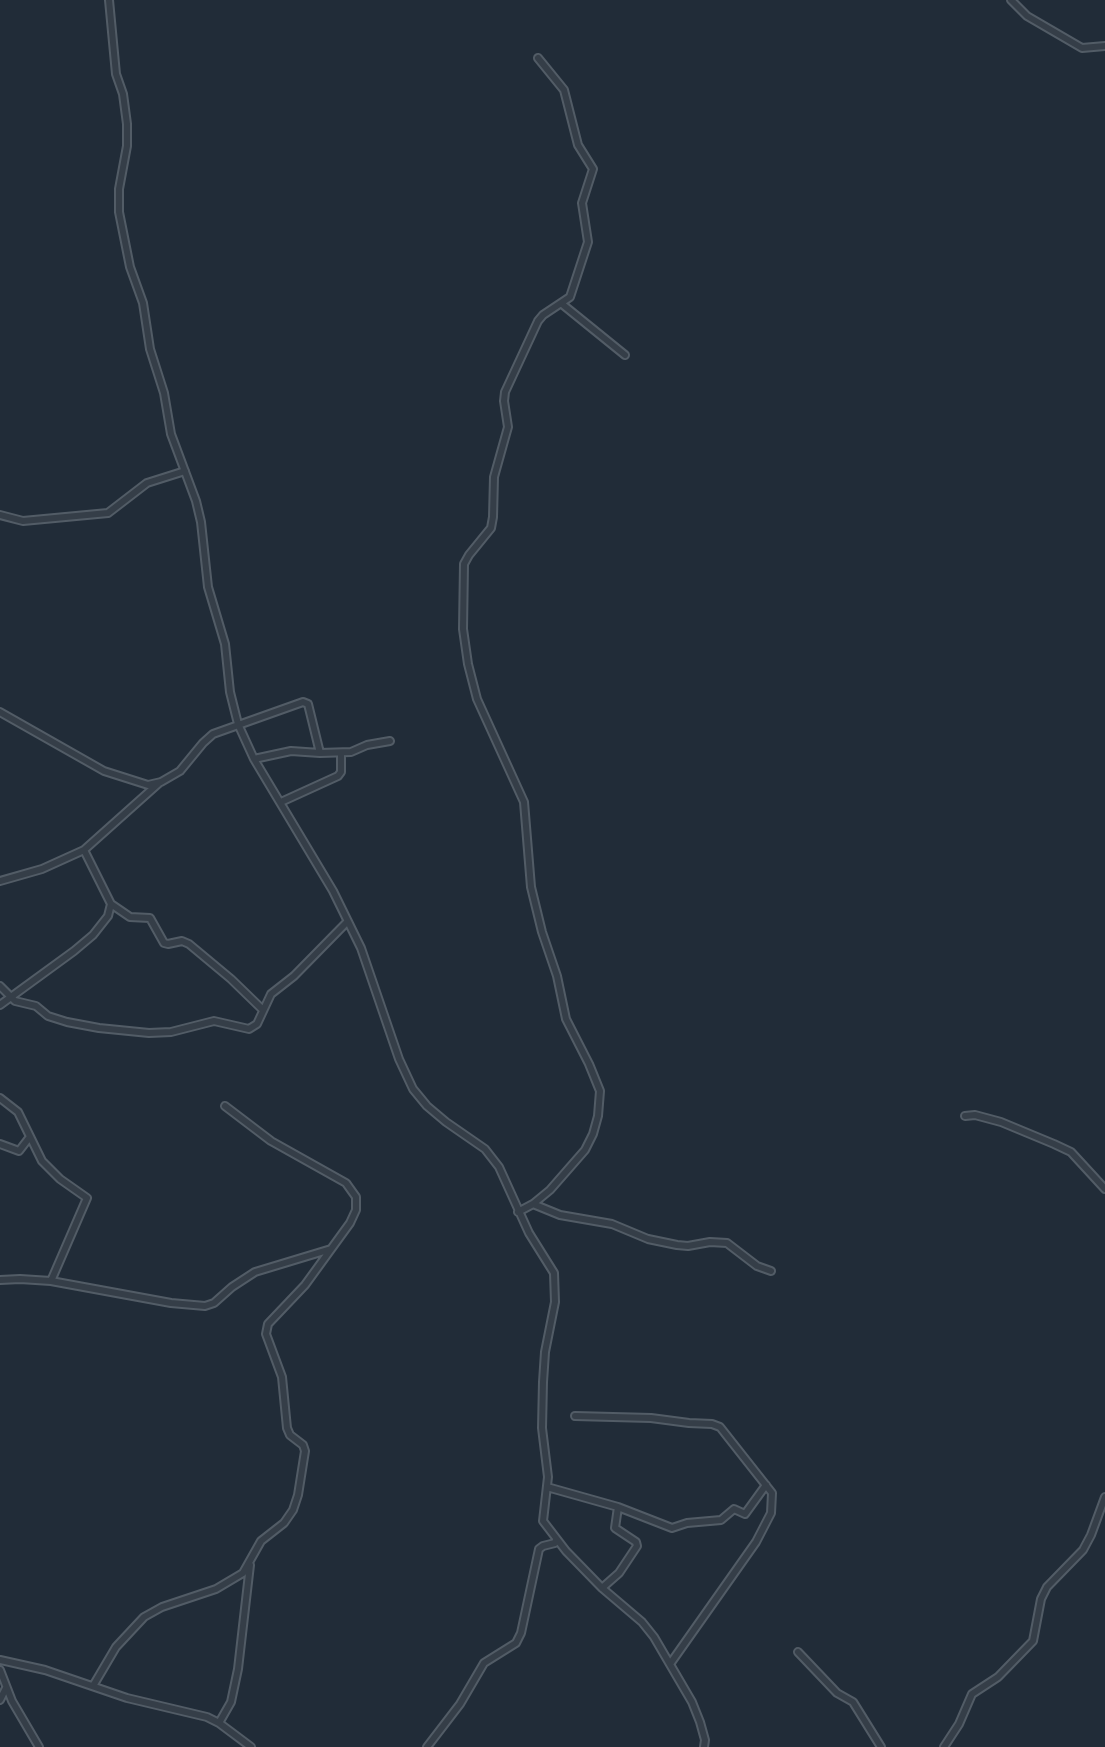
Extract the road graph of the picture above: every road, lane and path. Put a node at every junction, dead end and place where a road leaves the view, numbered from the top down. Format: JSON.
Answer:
{"nodes":[{"id":1,"x":109,"y":0,"type":"edge"},
{"id":2,"x":1012,"y":0,"type":"edge"},
{"id":3,"x":1105,"y":46,"type":"edge"},
{"id":4,"x":538,"y":58,"type":"dead end"},
{"id":5,"x":562,"y":304,"type":"junction"},
{"id":6,"x":625,"y":355,"type":"dead end"},
{"id":7,"x":185,"y":471,"type":"junction"},
{"id":8,"x":0,"y":516,"type":"edge"},
{"id":9,"x":0,"y":712,"type":"edge"},
{"id":10,"x":238,"y":724,"type":"junction"},
{"id":11,"x":390,"y":741,"type":"dead end"},
{"id":12,"x":320,"y":753,"type":"junction"},
{"id":13,"x":341,"y":753,"type":"junction"},
{"id":14,"x":254,"y":759,"type":"junction"},
{"id":15,"x":161,"y":782,"type":"junction"},
{"id":16,"x":281,"y":802,"type":"junction"},
{"id":17,"x":84,"y":850,"type":"junction"},
{"id":18,"x":0,"y":881,"type":"edge"},
{"id":19,"x":111,"y":904,"type":"junction"},
{"id":20,"x":347,"y":922,"type":"junction"},
{"id":21,"x":0,"y":986,"type":"edge"},
{"id":22,"x":9,"y":997,"type":"junction"},
{"id":23,"x":0,"y":1006,"type":"edge"},
{"id":24,"x":263,"y":1010,"type":"junction"},
{"id":25,"x":0,"y":1098,"type":"edge"},
{"id":26,"x":225,"y":1106,"type":"dead end"},
{"id":27,"x":965,"y":1116,"type":"dead end"},
{"id":28,"x":29,"y":1138,"type":"junction"},
{"id":29,"x":0,"y":1144,"type":"edge"},
{"id":30,"x":1105,"y":1189,"type":"edge"},
{"id":31,"x":533,"y":1204,"type":"junction"},
{"id":32,"x":518,"y":1212,"type":"junction"},
{"id":33,"x":332,"y":1248,"type":"junction"},
{"id":34,"x":771,"y":1271,"type":"dead end"},
{"id":35,"x":0,"y":1280,"type":"edge"},
{"id":36,"x":51,"y":1282,"type":"junction"},
{"id":37,"x":575,"y":1416,"type":"dead end"},
{"id":38,"x":766,"y":1485,"type":"junction"},
{"id":39,"x":547,"y":1487,"type":"junction"},
{"id":40,"x":1105,"y":1497,"type":"edge"},
{"id":41,"x":618,"y":1507,"type":"junction"},
{"id":42,"x":555,"y":1540,"type":"junction"},
{"id":43,"x":250,"y":1563,"type":"junction"},
{"id":44,"x":602,"y":1588,"type":"junction"},
{"id":45,"x":798,"y":1652,"type":"dead end"},
{"id":46,"x":0,"y":1660,"type":"edge"},
{"id":47,"x":670,"y":1664,"type":"junction"},
{"id":48,"x":0,"y":1670,"type":"edge"},
{"id":49,"x":93,"y":1686,"type":"junction"},
{"id":50,"x":6,"y":1688,"type":"junction"},
{"id":51,"x":0,"y":1700,"type":"edge"},
{"id":52,"x":219,"y":1723,"type":"junction"},
{"id":53,"x":39,"y":1747,"type":"edge"},
{"id":54,"x":251,"y":1747,"type":"edge"},
{"id":55,"x":427,"y":1747,"type":"edge"},
{"id":56,"x":704,"y":1747,"type":"edge"},
{"id":57,"x":881,"y":1747,"type":"edge"},
{"id":58,"x":944,"y":1747,"type":"edge"}],
"edges":[{"from":1,"to":7,"type":"street"},
{"from":2,"to":3,"type":"street"},
{"from":4,"to":5,"type":"street"},
{"from":5,"to":6,"type":"street"},
{"from":5,"to":31,"type":"street"},
{"from":7,"to":8,"type":"street"},
{"from":7,"to":10,"type":"street"},
{"from":9,"to":15,"type":"street"},
{"from":10,"to":12,"type":"street"},
{"from":10,"to":14,"type":"street"},
{"from":10,"to":15,"type":"street"},
{"from":11,"to":13,"type":"street"},
{"from":12,"to":13,"type":"street"},
{"from":12,"to":14,"type":"street"},
{"from":13,"to":16,"type":"street"},
{"from":14,"to":16,"type":"street"},
{"from":15,"to":17,"type":"street"},
{"from":16,"to":20,"type":"street"},
{"from":17,"to":18,"type":"street"},
{"from":17,"to":19,"type":"street"},
{"from":19,"to":22,"type":"street"},
{"from":19,"to":24,"type":"street"},
{"from":20,"to":24,"type":"street"},
{"from":20,"to":32,"type":"street"},
{"from":21,"to":22,"type":"street"},
{"from":22,"to":23,"type":"street"},
{"from":22,"to":24,"type":"street"},
{"from":25,"to":28,"type":"street"},
{"from":26,"to":33,"type":"street"},
{"from":27,"to":30,"type":"street"},
{"from":28,"to":29,"type":"street"},
{"from":28,"to":36,"type":"street"},
{"from":31,"to":32,"type":"street"},
{"from":31,"to":34,"type":"street"},
{"from":32,"to":39,"type":"street"},
{"from":33,"to":36,"type":"street"},
{"from":33,"to":43,"type":"street"},
{"from":35,"to":36,"type":"street"},
{"from":37,"to":38,"type":"street"},
{"from":38,"to":41,"type":"street"},
{"from":38,"to":47,"type":"street"},
{"from":39,"to":41,"type":"street"},
{"from":39,"to":42,"type":"street"},
{"from":40,"to":58,"type":"street"},
{"from":41,"to":44,"type":"street"},
{"from":42,"to":44,"type":"street"},
{"from":42,"to":55,"type":"street"},
{"from":43,"to":49,"type":"street"},
{"from":43,"to":52,"type":"street"},
{"from":44,"to":47,"type":"street"},
{"from":45,"to":57,"type":"street"},
{"from":46,"to":49,"type":"street"},
{"from":47,"to":56,"type":"street"},
{"from":48,"to":50,"type":"street"},
{"from":49,"to":52,"type":"street"},
{"from":50,"to":51,"type":"street"},
{"from":50,"to":53,"type":"street"},
{"from":52,"to":54,"type":"street"}]}
